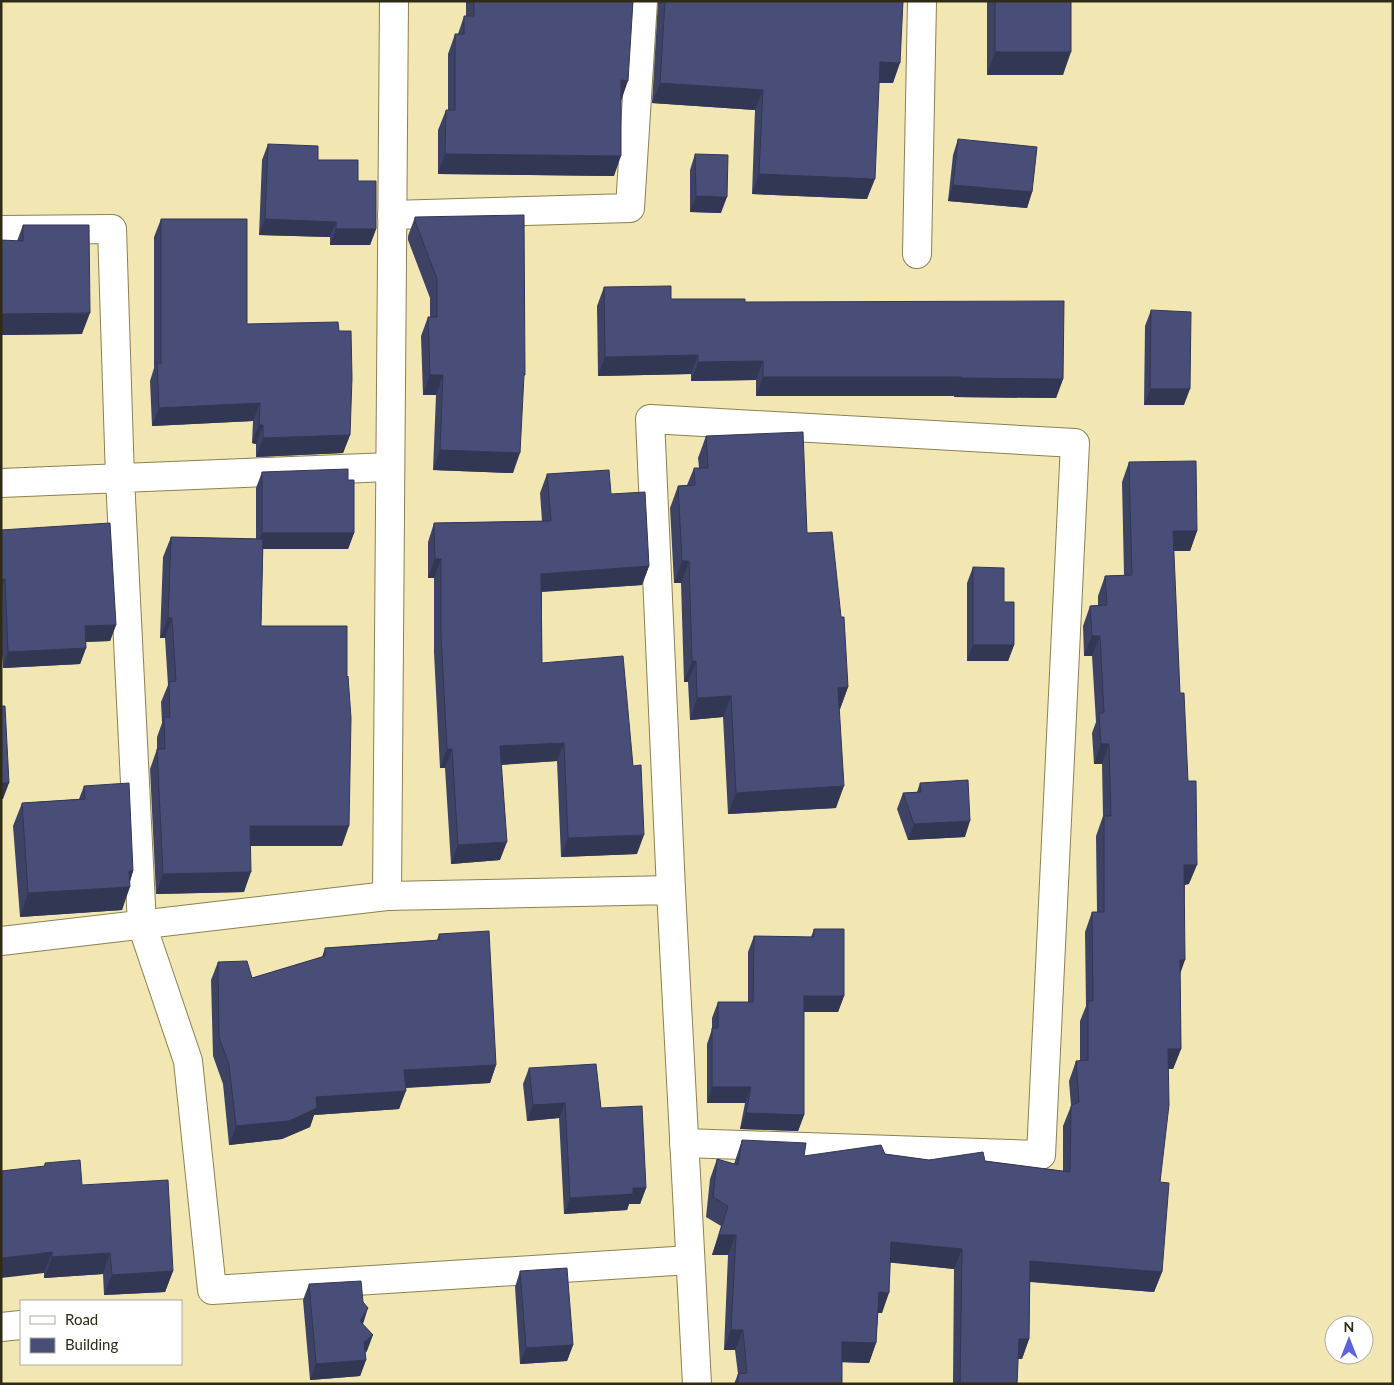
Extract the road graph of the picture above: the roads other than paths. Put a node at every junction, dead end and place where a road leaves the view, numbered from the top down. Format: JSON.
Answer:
{"nodes":[{"id":1,"x":394,"y":1,"type":"edge"},
{"id":2,"x":643,"y":1,"type":"edge"},
{"id":3,"x":922,"y":1,"type":"edge"},
{"id":4,"x":392,"y":215,"type":"junction"},
{"id":5,"x":1,"y":230,"type":"edge"},
{"id":6,"x":917,"y":254,"type":"dead end"},
{"id":7,"x":390,"y":467,"type":"junction"},
{"id":8,"x":120,"y":478,"type":"junction"},
{"id":9,"x":1,"y":483,"type":"edge"},
{"id":10,"x":670,"y":890,"type":"junction"},
{"id":11,"x":387,"y":896,"type":"junction"},
{"id":12,"x":142,"y":925,"type":"junction"},
{"id":13,"x":1,"y":941,"type":"edge"},
{"id":14,"x":684,"y":1143,"type":"junction"},
{"id":15,"x":690,"y":1260,"type":"junction"},
{"id":16,"x":20,"y":1325,"type":"edge"},
{"id":17,"x":1,"y":1327,"type":"edge"},
{"id":18,"x":697,"y":1384,"type":"edge"}],
"edges":[{"from":1,"to":4,"type":"street"},
{"from":2,"to":4,"type":"street"},
{"from":3,"to":6,"type":"street"},
{"from":4,"to":7,"type":"street"},
{"from":5,"to":8,"type":"street"},
{"from":7,"to":8,"type":"street"},
{"from":7,"to":11,"type":"street"},
{"from":8,"to":9,"type":"street"},
{"from":8,"to":12,"type":"street"},
{"from":10,"to":11,"type":"street"},
{"from":10,"to":14,"type":"street"},
{"from":10,"to":14,"type":"street"},
{"from":11,"to":12,"type":"street"},
{"from":12,"to":13,"type":"street"},
{"from":12,"to":15,"type":"street"},
{"from":14,"to":15,"type":"street"},
{"from":15,"to":18,"type":"street"},
{"from":16,"to":17,"type":"street"}]}
